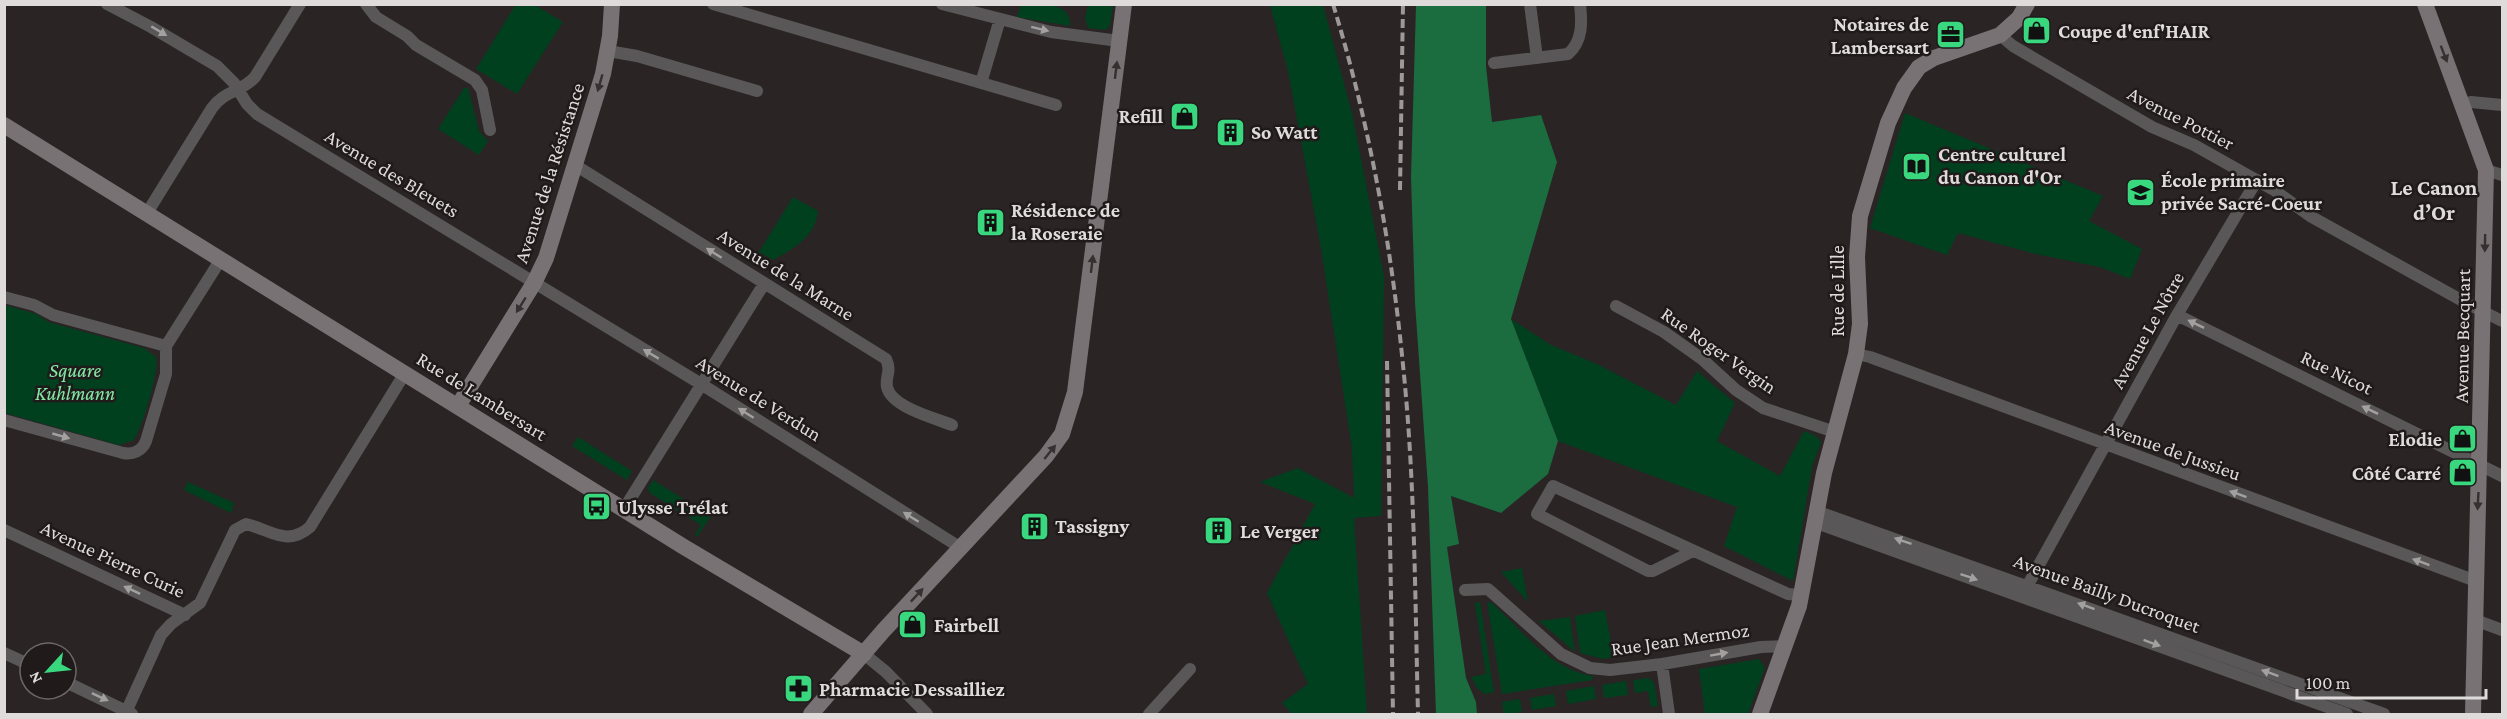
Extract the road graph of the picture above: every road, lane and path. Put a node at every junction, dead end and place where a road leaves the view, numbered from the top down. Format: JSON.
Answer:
{"nodes":[{"id":1,"x":107,"y":4,"type":"edge"},
{"id":2,"x":300,"y":4,"type":"edge"},
{"id":3,"x":366,"y":4,"type":"edge"},
{"id":4,"x":612,"y":4,"type":"edge"},
{"id":5,"x":713,"y":4,"type":"edge"},
{"id":6,"x":942,"y":4,"type":"edge"},
{"id":7,"x":1124,"y":4,"type":"edge"},
{"id":8,"x":1530,"y":4,"type":"edge"},
{"id":9,"x":1580,"y":4,"type":"edge"},
{"id":10,"x":2028,"y":4,"type":"edge"},
{"id":11,"x":2425,"y":4,"type":"edge"},
{"id":12,"x":1000,"y":19,"type":"junction"},
{"id":13,"x":2000,"y":35,"type":"junction"},
{"id":14,"x":1119,"y":41,"type":"junction"},
{"id":15,"x":608,"y":51,"type":"junction"},
{"id":16,"x":1537,"y":58,"type":"junction"},
{"id":17,"x":1494,"y":63,"type":"dead end"},
{"id":18,"x":981,"y":83,"type":"junction"},
{"id":19,"x":238,"y":89,"type":"junction"},
{"id":20,"x":757,"y":91,"type":"dead end"},
{"id":21,"x":2463,"y":104,"type":"junction"},
{"id":22,"x":1056,"y":105,"type":"dead end"},
{"id":23,"x":2502,"y":105,"type":"edge"},
{"id":24,"x":4,"y":124,"type":"edge"},
{"id":25,"x":490,"y":130,"type":"dead end"},
{"id":26,"x":575,"y":165,"type":"junction"},
{"id":27,"x":2486,"y":170,"type":"junction"},
{"id":28,"x":2502,"y":175,"type":"edge"},
{"id":29,"x":2257,"y":180,"type":"junction"},
{"id":30,"x":147,"y":213,"type":"junction"},
{"id":31,"x":221,"y":259,"type":"junction"},
{"id":32,"x":534,"y":283,"type":"junction"},
{"id":33,"x":764,"y":284,"type":"junction"},
{"id":34,"x":4,"y":297,"type":"edge"},
{"id":35,"x":1616,"y":306,"type":"dead end"},
{"id":36,"x":2483,"y":312,"type":"junction"},
{"id":37,"x":2177,"y":315,"type":"junction"},
{"id":38,"x":2502,"y":321,"type":"edge"},
{"id":39,"x":166,"y":346,"type":"junction"},
{"id":40,"x":1856,"y":354,"type":"junction"},
{"id":41,"x":405,"y":373,"type":"junction"},
{"id":42,"x":701,"y":384,"type":"junction"},
{"id":43,"x":458,"y":406,"type":"junction"},
{"id":44,"x":4,"y":420,"type":"edge"},
{"id":45,"x":952,"y":425,"type":"dead end"},
{"id":46,"x":1835,"y":432,"type":"junction"},
{"id":47,"x":2105,"y":446,"type":"junction"},
{"id":48,"x":2479,"y":464,"type":"junction"},
{"id":49,"x":2502,"y":476,"type":"edge"},
{"id":50,"x":624,"y":509,"type":"junction"},
{"id":51,"x":1815,"y":517,"type":"junction"},
{"id":52,"x":4,"y":530,"type":"edge"},
{"id":53,"x":961,"y":548,"type":"junction"},
{"id":54,"x":1693,"y":551,"type":"junction"},
{"id":55,"x":2476,"y":581,"type":"junction"},
{"id":56,"x":1465,"y":590,"type":"dead end"},
{"id":57,"x":2025,"y":590,"type":"junction"},
{"id":58,"x":1802,"y":595,"type":"junction"},
{"id":59,"x":185,"y":615,"type":"junction"},
{"id":60,"x":2475,"y":620,"type":"junction"},
{"id":61,"x":2502,"y":630,"type":"edge"},
{"id":62,"x":1785,"y":646,"type":"junction"},
{"id":63,"x":4,"y":653,"type":"edge"},
{"id":64,"x":864,"y":654,"type":"junction"},
{"id":65,"x":18,"y":659,"type":"edge"},
{"id":66,"x":1662,"y":664,"type":"junction"},
{"id":67,"x":1190,"y":669,"type":"dead end"},
{"id":68,"x":78,"y":688,"type":"edge"},
{"id":69,"x":130,"y":712,"type":"edge"},
{"id":70,"x":811,"y":714,"type":"edge"},
{"id":71,"x":927,"y":714,"type":"edge"},
{"id":72,"x":1149,"y":714,"type":"edge"},
{"id":73,"x":1670,"y":714,"type":"edge"},
{"id":74,"x":1760,"y":714,"type":"edge"},
{"id":75,"x":2347,"y":714,"type":"edge"},
{"id":76,"x":2384,"y":714,"type":"edge"},
{"id":77,"x":2473,"y":714,"type":"edge"}],
"edges":[{"from":1,"to":19,"type":"street","name":"Avenue des Bleuets","one_way":true},
{"from":2,"to":19,"type":"street"},
{"from":3,"to":25,"type":"street"},
{"from":4,"to":15,"type":"street","name":"Avenue de la Résistance"},
{"from":5,"to":18,"type":"street"},
{"from":6,"to":12,"type":"street"},
{"from":7,"to":14,"type":"street"},
{"from":8,"to":16,"type":"street"},
{"from":9,"to":16,"type":"street"},
{"from":10,"to":13,"type":"street","name":"Rue de Lille"},
{"from":11,"to":21,"type":"street","name":"Avenue Becquart","one_way":true},
{"from":12,"to":14,"type":"street","one_way":true},
{"from":12,"to":18,"type":"street"},
{"from":13,"to":29,"type":"street","name":"Avenue Pottier"},
{"from":13,"to":40,"type":"street","name":"Rue de Lille"},
{"from":53,"to":14,"type":"street","one_way":true},
{"from":15,"to":20,"type":"street"},
{"from":15,"to":26,"type":"street","name":"Avenue de la Résistance","one_way":true},
{"from":16,"to":17,"type":"street"},
{"from":18,"to":22,"type":"street"},
{"from":19,"to":30,"type":"street"},
{"from":19,"to":32,"type":"street","name":"Avenue des Bleuets"},
{"from":21,"to":23,"type":"street"},
{"from":21,"to":27,"type":"street","name":"Avenue Becquart"},
{"from":24,"to":30,"type":"street","name":"Rue de Lambersart"},
{"from":26,"to":32,"type":"street","name":"Avenue de la Résistance"},
{"from":33,"to":26,"type":"street","name":"Avenue de la Marne","one_way":true},
{"from":27,"to":28,"type":"street"},
{"from":27,"to":36,"type":"street","name":"Avenue Becquart","one_way":true},
{"from":29,"to":36,"type":"street","name":"Avenue Pottier"},
{"from":29,"to":37,"type":"street","name":"Avenue Le Nôtre"},
{"from":30,"to":31,"type":"street","name":"Rue de Lambersart"},
{"from":31,"to":39,"type":"street"},
{"from":31,"to":41,"type":"street","name":"Rue de Lambersart"},
{"from":42,"to":32,"type":"street","name":"Avenue de Verdun","one_way":true},
{"from":32,"to":43,"type":"street","name":"Avenue de la Résistance","one_way":true},
{"from":33,"to":42,"type":"street"},
{"from":33,"to":45,"type":"street","name":"Avenue de la Marne"},
{"from":34,"to":39,"type":"street"},
{"from":35,"to":46,"type":"street","name":"Rue Roger Vergin"},
{"from":36,"to":38,"type":"street","name":"Avenue Pottier"},
{"from":36,"to":48,"type":"street","name":"Avenue Becquart"},
{"from":37,"to":47,"type":"street","name":"Avenue Le Nôtre"},
{"from":48,"to":37,"type":"street","name":"Rue Nicot","one_way":true},
{"from":44,"to":39,"type":"street","one_way":true},
{"from":40,"to":46,"type":"street","name":"Rue de Lille"},
{"from":40,"to":47,"type":"street","name":"Avenue de Jussieu"},
{"from":41,"to":43,"type":"street","name":"Rue de Lambersart"},
{"from":41,"to":59,"type":"street"},
{"from":42,"to":50,"type":"street"},
{"from":53,"to":42,"type":"street","name":"Avenue de Verdun","one_way":true},
{"from":43,"to":50,"type":"street","name":"Rue de Lambersart"},
{"from":46,"to":51,"type":"street","name":"Rue de Lille"},
{"from":55,"to":47,"type":"street","name":"Avenue de Jussieu","one_way":true},
{"from":47,"to":57,"type":"street","name":"Avenue Le Nôtre"},
{"from":48,"to":49,"type":"street","name":"Rue Nicot"},
{"from":48,"to":55,"type":"street","name":"Avenue Becquart","one_way":true},
{"from":50,"to":64,"type":"street","name":"Rue de Lambersart"},
{"from":51,"to":57,"type":"street","name":"Avenue Bailly Ducroquet"},
{"from":51,"to":58,"type":"street","name":"Rue de Lille"},
{"from":59,"to":52,"type":"street","name":"Avenue Pierre Curie","one_way":true},
{"from":64,"to":53,"type":"street","one_way":true},
{"from":54,"to":54,"type":"street"},
{"from":54,"to":58,"type":"street"},
{"from":55,"to":60,"type":"street","name":"Avenue Becquart"},
{"from":56,"to":66,"type":"street","name":"Rue Jean Mermoz"},
{"from":57,"to":75,"type":"street","name":"Avenue Bailly Ducroquet","one_way":true},
{"from":76,"to":57,"type":"street","name":"Avenue Bailly Ducroquet","one_way":true},
{"from":58,"to":62,"type":"street","name":"Rue de Lille"},
{"from":59,"to":69,"type":"street"},
{"from":60,"to":61,"type":"street"},
{"from":60,"to":77,"type":"street","name":"Avenue Becquart"},
{"from":66,"to":62,"type":"street","name":"Rue Jean Mermoz","one_way":true},
{"from":62,"to":74,"type":"street","name":"Rue de Lille"},
{"from":63,"to":65,"type":"street"},
{"from":64,"to":70,"type":"street"},
{"from":64,"to":71,"type":"street","name":"Rue de Lambersart"},
{"from":66,"to":73,"type":"street"},
{"from":67,"to":72,"type":"street"},
{"from":68,"to":69,"type":"street","one_way":true}]}
